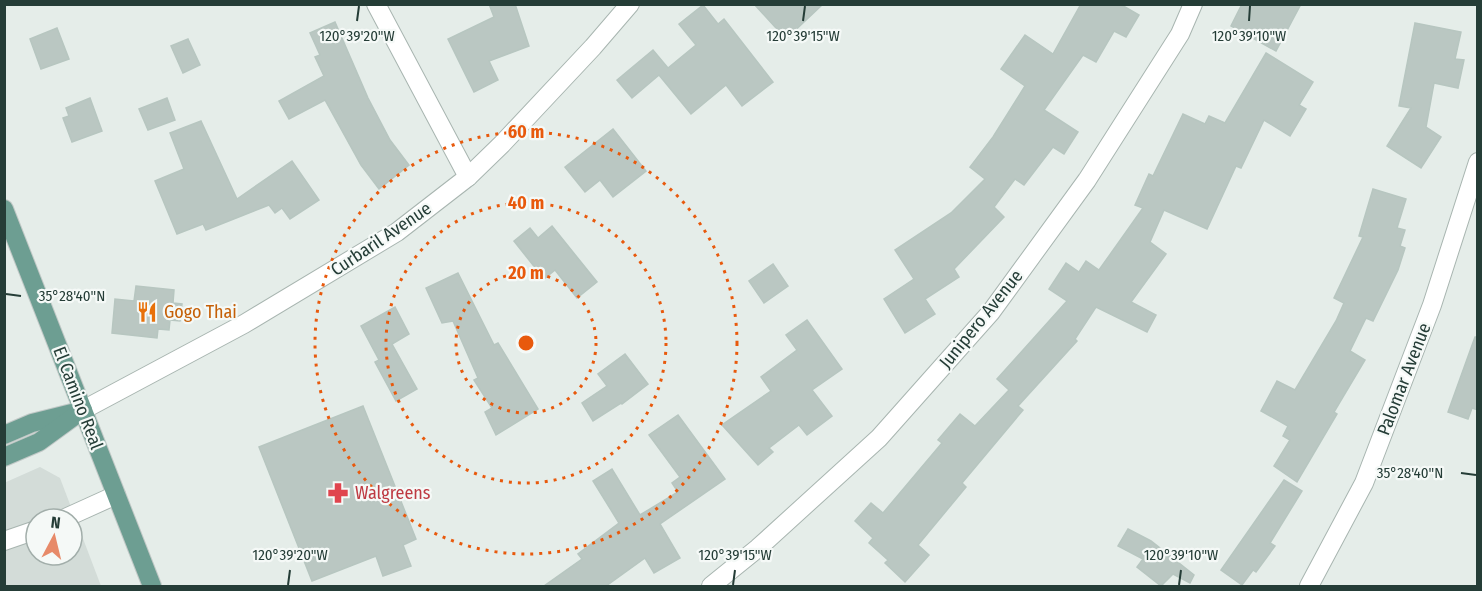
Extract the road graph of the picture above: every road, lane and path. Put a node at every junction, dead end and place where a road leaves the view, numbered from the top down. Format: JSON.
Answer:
{"nodes":[{"id":1,"x":376,"y":4,"type":"edge"},
{"id":2,"x":630,"y":4,"type":"edge"},
{"id":3,"x":1193,"y":4,"type":"edge"},
{"id":4,"x":1478,"y":162,"type":"edge"},
{"id":5,"x":468,"y":177,"type":"junction"},
{"id":6,"x":4,"y":209,"type":"edge"},
{"id":7,"x":83,"y":410,"type":"junction"},
{"id":8,"x":4,"y":435,"type":"edge"},
{"id":9,"x":4,"y":457,"type":"edge"},
{"id":10,"x":116,"y":495,"type":"junction"},
{"id":11,"x":84,"y":509,"type":"edge"},
{"id":12,"x":24,"y":534,"type":"edge"},
{"id":13,"x":4,"y":542,"type":"edge"},
{"id":14,"x":152,"y":586,"type":"edge"},
{"id":15,"x":711,"y":586,"type":"edge"},
{"id":16,"x":1309,"y":586,"type":"edge"}],
"edges":[{"from":1,"to":5,"type":"street"},
{"from":2,"to":5,"type":"street","name":"Curbaril Avenue"},
{"from":3,"to":15,"type":"street","name":"Junipero Avenue"},
{"from":4,"to":16,"type":"street","name":"Palomar Avenue"},
{"from":5,"to":7,"type":"street","name":"Curbaril Avenue"},
{"from":6,"to":7,"type":"main road","name":"El Camino Real"},
{"from":7,"to":8,"type":"main road","name":"Curbaril Avenue"},
{"from":7,"to":9,"type":"main road","name":"Curbaril Avenue"},
{"from":7,"to":10,"type":"main road","name":"El Camino Real"},
{"from":10,"to":11,"type":"street"},
{"from":10,"to":14,"type":"main road","name":"El Camino Real"},
{"from":12,"to":13,"type":"street"}]}
